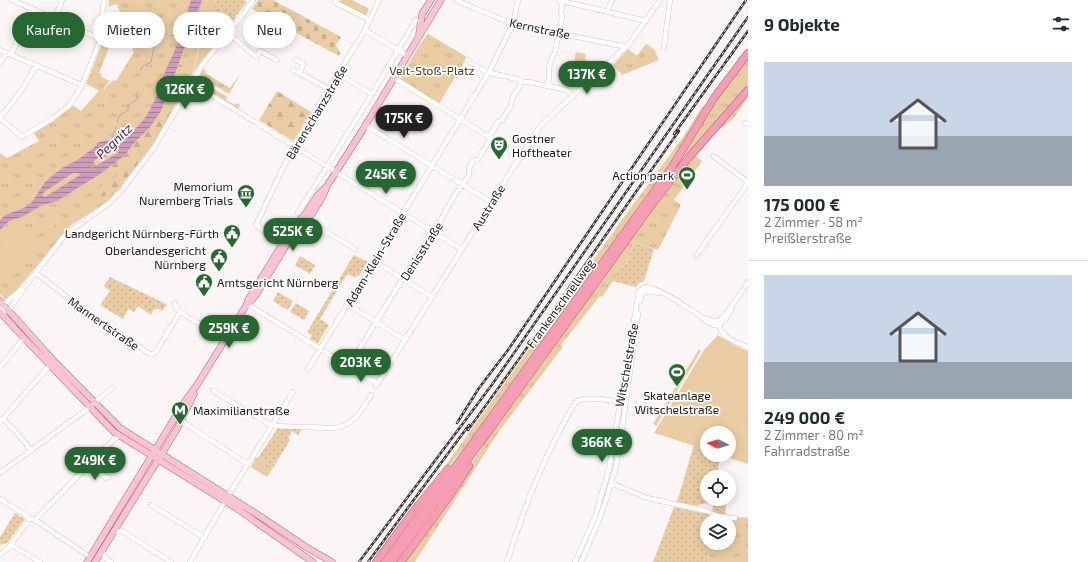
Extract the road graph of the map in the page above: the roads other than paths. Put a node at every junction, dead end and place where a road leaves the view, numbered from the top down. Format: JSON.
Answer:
{"nodes":[{"id":1,"x":12,"y":0,"type":"edge"},
{"id":2,"x":62,"y":0,"type":"edge"},
{"id":3,"x":104,"y":0,"type":"edge"},
{"id":4,"x":253,"y":0,"type":"edge"},
{"id":5,"x":335,"y":0,"type":"edge"},
{"id":6,"x":379,"y":0,"type":"edge"},
{"id":7,"x":431,"y":0,"type":"edge"},
{"id":8,"x":441,"y":0,"type":"edge"},
{"id":9,"x":456,"y":0,"type":"edge"},
{"id":10,"x":518,"y":0,"type":"edge"},
{"id":11,"x":612,"y":0,"type":"edge"},
{"id":12,"x":660,"y":0,"type":"edge"},
{"id":13,"x":670,"y":0,"type":"edge"},
{"id":14,"x":560,"y":1,"type":"edge"},
{"id":15,"x":21,"y":2,"type":"edge"},
{"id":16,"x":32,"y":8,"type":"junction"},
{"id":17,"x":40,"y":12,"type":"edge"},
{"id":18,"x":58,"y":12,"type":"edge"},
{"id":19,"x":103,"y":12,"type":"edge"},
{"id":20,"x":607,"y":12,"type":"junction"},
{"id":21,"x":422,"y":16,"type":"junction"},
{"id":22,"x":430,"y":19,"type":"junction"},
{"id":23,"x":370,"y":20,"type":"junction"},
{"id":24,"x":416,"y":20,"type":"dead end"},
{"id":25,"x":646,"y":21,"type":"junction"},
{"id":26,"x":235,"y":24,"type":"edge"},
{"id":27,"x":514,"y":24,"type":"junction"},
{"id":28,"x":365,"y":30,"type":"junction"},
{"id":29,"x":559,"y":32,"type":"junction"},
{"id":30,"x":419,"y":36,"type":"junction"},
{"id":31,"x":235,"y":39,"type":"edge"},
{"id":32,"x":664,"y":46,"type":"dead end"},
{"id":33,"x":96,"y":48,"type":"edge"},
{"id":34,"x":215,"y":48,"type":"edge"},
{"id":35,"x":626,"y":48,"type":"junction"},
{"id":36,"x":0,"y":50,"type":"edge"},
{"id":37,"x":398,"y":50,"type":"junction"},
{"id":38,"x":748,"y":53,"type":"edge"},
{"id":39,"x":9,"y":54,"type":"junction"},
{"id":40,"x":408,"y":56,"type":"junction"},
{"id":41,"x":277,"y":60,"type":"dead end"},
{"id":42,"x":296,"y":60,"type":"dead end"},
{"id":43,"x":467,"y":60,"type":"dead end"},
{"id":44,"x":0,"y":63,"type":"edge"},
{"id":45,"x":36,"y":66,"type":"junction"},
{"id":46,"x":293,"y":70,"type":"dead end"},
{"id":47,"x":489,"y":72,"type":"junction"},
{"id":48,"x":299,"y":73,"type":"junction"},
{"id":49,"x":338,"y":74,"type":"junction"},
{"id":50,"x":394,"y":78,"type":"junction"},
{"id":51,"x":522,"y":82,"type":"junction"},
{"id":52,"x":82,"y":85,"type":"junction"},
{"id":53,"x":548,"y":86,"type":"junction"},
{"id":54,"x":198,"y":87,"type":"dead end"},
{"id":55,"x":329,"y":89,"type":"junction"},
{"id":56,"x":748,"y":90,"type":"edge"},
{"id":57,"x":372,"y":94,"type":"junction"},
{"id":58,"x":572,"y":97,"type":"junction"},
{"id":59,"x":0,"y":118,"type":"edge"},
{"id":60,"x":460,"y":119,"type":"junction"},
{"id":61,"x":365,"y":125,"type":"junction"},
{"id":62,"x":490,"y":137,"type":"junction"},
{"id":63,"x":294,"y":146,"type":"junction"},
{"id":64,"x":520,"y":156,"type":"junction"},
{"id":65,"x":713,"y":156,"type":"dead end"},
{"id":66,"x":327,"y":166,"type":"junction"},
{"id":67,"x":431,"y":166,"type":"junction"},
{"id":68,"x":336,"y":172,"type":"junction"},
{"id":69,"x":748,"y":183,"type":"edge"},
{"id":70,"x":463,"y":185,"type":"junction"},
{"id":71,"x":491,"y":202,"type":"junction"},
{"id":72,"x":402,"y":214,"type":"junction"},
{"id":73,"x":302,"y":217,"type":"junction"},
{"id":74,"x":433,"y":231,"type":"junction"},
{"id":75,"x":282,"y":245,"type":"junction"},
{"id":76,"x":355,"y":249,"type":"dead end"},
{"id":77,"x":461,"y":249,"type":"junction"},
{"id":78,"x":696,"y":256,"type":"dead end"},
{"id":79,"x":374,"y":261,"type":"junction"},
{"id":80,"x":36,"y":273,"type":"junction"},
{"id":81,"x":403,"y":278,"type":"junction"},
{"id":82,"x":748,"y":282,"type":"edge"},
{"id":83,"x":26,"y":284,"type":"junction"},
{"id":84,"x":639,"y":296,"type":"junction"},
{"id":85,"x":432,"y":297,"type":"junction"},
{"id":86,"x":2,"y":303,"type":"edge"},
{"id":87,"x":175,"y":303,"type":"dead end"},
{"id":88,"x":247,"y":304,"type":"junction"},
{"id":89,"x":347,"y":304,"type":"junction"},
{"id":90,"x":8,"y":311,"type":"junction"},
{"id":91,"x":0,"y":312,"type":"edge"},
{"id":92,"x":180,"y":312,"type":"junction"},
{"id":93,"x":376,"y":322,"type":"junction"},
{"id":94,"x":718,"y":323,"type":"junction"},
{"id":95,"x":24,"y":338,"type":"junction"},
{"id":96,"x":225,"y":339,"type":"junction"},
{"id":97,"x":405,"y":340,"type":"junction"},
{"id":98,"x":321,"y":348,"type":"junction"},
{"id":99,"x":748,"y":348,"type":"edge"},
{"id":100,"x":50,"y":366,"type":"junction"},
{"id":101,"x":349,"y":366,"type":"junction"},
{"id":102,"x":0,"y":367,"type":"edge"},
{"id":103,"x":308,"y":369,"type":"dead end"},
{"id":104,"x":197,"y":385,"type":"junction"},
{"id":105,"x":112,"y":388,"type":"dead end"},
{"id":106,"x":213,"y":391,"type":"dead end"},
{"id":107,"x":293,"y":392,"type":"dead end"},
{"id":108,"x":371,"y":395,"type":"dead end"},
{"id":109,"x":620,"y":402,"type":"junction"},
{"id":110,"x":625,"y":403,"type":"junction"},
{"id":111,"x":92,"y":405,"type":"junction"},
{"id":112,"x":1,"y":420,"type":"edge"},
{"id":113,"x":181,"y":421,"type":"junction"},
{"id":114,"x":272,"y":426,"type":"junction"},
{"id":115,"x":488,"y":432,"type":"junction"},
{"id":116,"x":120,"y":436,"type":"junction"},
{"id":117,"x":31,"y":451,"type":"junction"},
{"id":118,"x":156,"y":455,"type":"junction"},
{"id":119,"x":89,"y":464,"type":"junction"},
{"id":120,"x":248,"y":464,"type":"junction"},
{"id":121,"x":0,"y":473,"type":"edge"},
{"id":122,"x":108,"y":477,"type":"dead end"},
{"id":123,"x":611,"y":483,"type":"junction"},
{"id":124,"x":0,"y":499,"type":"edge"},
{"id":125,"x":226,"y":499,"type":"junction"},
{"id":126,"x":151,"y":505,"type":"dead end"},
{"id":127,"x":714,"y":514,"type":"edge"},
{"id":128,"x":30,"y":518,"type":"junction"},
{"id":129,"x":35,"y":520,"type":"junction"},
{"id":130,"x":591,"y":527,"type":"junction"},
{"id":131,"x":596,"y":529,"type":"junction"},
{"id":132,"x":113,"y":532,"type":"junction"},
{"id":133,"x":204,"y":538,"type":"junction"},
{"id":134,"x":11,"y":545,"type":"junction"},
{"id":135,"x":102,"y":551,"type":"junction"},
{"id":136,"x":579,"y":553,"type":"junction"},
{"id":137,"x":0,"y":555,"type":"edge"},
{"id":138,"x":585,"y":555,"type":"junction"},
{"id":139,"x":88,"y":560,"type":"edge"},
{"id":140,"x":40,"y":562,"type":"edge"},
{"id":141,"x":95,"y":562,"type":"edge"},
{"id":142,"x":111,"y":562,"type":"edge"},
{"id":143,"x":171,"y":562,"type":"edge"},
{"id":144,"x":190,"y":562,"type":"edge"},
{"id":145,"x":313,"y":562,"type":"edge"},
{"id":146,"x":332,"y":562,"type":"edge"},
{"id":147,"x":379,"y":562,"type":"edge"},
{"id":148,"x":392,"y":562,"type":"edge"},
{"id":149,"x":401,"y":562,"type":"edge"},
{"id":150,"x":507,"y":562,"type":"edge"},
{"id":151,"x":575,"y":562,"type":"edge"},
{"id":152,"x":581,"y":562,"type":"edge"}],
"edges":[{"from":1,"to":15,"type":"street"},
{"from":2,"to":18,"type":"street"},
{"from":3,"to":19,"type":"street"},
{"from":4,"to":26,"type":"street"},
{"from":5,"to":23,"type":"street"},
{"from":6,"to":23,"type":"street","name":"Bärenschanzstraße"},
{"from":7,"to":21,"type":"main road"},
{"from":8,"to":22,"type":"main road"},
{"from":9,"to":27,"type":"street","name":"Kernstraße"},
{"from":10,"to":27,"type":"street","name":"Adam-Klein-Straße"},
{"from":11,"to":20,"type":"street"},
{"from":12,"to":25,"type":"street","name":"Austraße"},
{"from":13,"to":32,"type":"street"},
{"from":14,"to":20,"type":"street"},
{"from":14,"to":29,"type":"street"},
{"from":15,"to":16,"type":"street"},
{"from":16,"to":17,"type":"street"},
{"from":16,"to":39,"type":"street"},
{"from":20,"to":25,"type":"street"},
{"from":21,"to":22,"type":"main road"},
{"from":21,"to":30,"type":"main road"},
{"from":22,"to":30,"type":"main road"},
{"from":23,"to":28,"type":"street","name":"Bärenschanzstraße"},
{"from":24,"to":37,"type":"street"},
{"from":25,"to":35,"type":"street","name":"Austraße"},
{"from":27,"to":29,"type":"street","name":"Kernstraße"},
{"from":27,"to":47,"type":"street","name":"Adam-Klein-Straße"},
{"from":28,"to":37,"type":"street"},
{"from":28,"to":49,"type":"street","name":"Bärenschanzstraße"},
{"from":29,"to":35,"type":"street","name":"Kernstraße"},
{"from":29,"to":53,"type":"street"},
{"from":30,"to":40,"type":"main road"},
{"from":31,"to":41,"type":"street"},
{"from":33,"to":52,"type":"street"},
{"from":34,"to":80,"type":"street"},
{"from":35,"to":58,"type":"street","name":"Austraße"},
{"from":36,"to":39,"type":"street"},
{"from":37,"to":40,"type":"street"},
{"from":37,"to":57,"type":"street"},
{"from":38,"to":147,"type":"highway","name":"Frankenschnellweg"},
{"from":39,"to":44,"type":"street"},
{"from":39,"to":45,"type":"street"},
{"from":40,"to":50,"type":"main road"},
{"from":42,"to":48,"type":"street"},
{"from":43,"to":47,"type":"street"},
{"from":45,"to":52,"type":"street"},
{"from":45,"to":59,"type":"street"},
{"from":46,"to":48,"type":"street"},
{"from":47,"to":51,"type":"street"},
{"from":47,"to":60,"type":"street","name":"Adam-Klein-Straße"},
{"from":48,"to":55,"type":"street"},
{"from":49,"to":55,"type":"street","name":"Bärenschanzstraße"},
{"from":49,"to":57,"type":"street"},
{"from":50,"to":60,"type":"street"},
{"from":50,"to":61,"type":"main road"},
{"from":51,"to":53,"type":"street"},
{"from":51,"to":62,"type":"street","name":"Denisstraße"},
{"from":52,"to":59,"type":"street"},
{"from":53,"to":58,"type":"street"},
{"from":54,"to":63,"type":"street"},
{"from":55,"to":63,"type":"street","name":"Bärenschanzstraße"},
{"from":56,"to":115,"type":"highway","name":"Frankenschnellweg"},
{"from":57,"to":66,"type":"street"},
{"from":58,"to":64,"type":"street","name":"Austraße"},
{"from":60,"to":62,"type":"street"},
{"from":60,"to":67,"type":"street","name":"Adam-Klein-Straße"},
{"from":61,"to":67,"type":"street"},
{"from":61,"to":68,"type":"main road"},
{"from":62,"to":64,"type":"street"},
{"from":62,"to":70,"type":"street","name":"Denisstraße"},
{"from":63,"to":66,"type":"street"},
{"from":63,"to":75,"type":"street","name":"Bärenschanzstraße"},
{"from":64,"to":71,"type":"street","name":"Austraße"},
{"from":65,"to":69,"type":"street"},
{"from":66,"to":68,"type":"street"},
{"from":66,"to":73,"type":"street"},
{"from":67,"to":70,"type":"street"},
{"from":67,"to":72,"type":"street","name":"Adam-Klein-Straße"},
{"from":68,"to":72,"type":"street"},
{"from":68,"to":73,"type":"main road"},
{"from":69,"to":78,"type":"street"},
{"from":70,"to":71,"type":"street"},
{"from":70,"to":74,"type":"street","name":"Denisstraße"},
{"from":71,"to":77,"type":"street","name":"Austraße"},
{"from":72,"to":74,"type":"street"},
{"from":72,"to":79,"type":"street","name":"Adam-Klein-Straße"},
{"from":73,"to":75,"type":"main road"},
{"from":73,"to":76,"type":"street"},
{"from":73,"to":88,"type":"main road"},
{"from":74,"to":77,"type":"street"},
{"from":74,"to":81,"type":"street","name":"Denisstraße"},
{"from":75,"to":88,"type":"main road"},
{"from":77,"to":85,"type":"street","name":"Austraße"},
{"from":79,"to":81,"type":"street"},
{"from":79,"to":89,"type":"street","name":"Adam-Klein-Straße"},
{"from":80,"to":83,"type":"street"},
{"from":80,"to":92,"type":"street","name":"Mannertstraße"},
{"from":81,"to":85,"type":"street"},
{"from":81,"to":93,"type":"street","name":"Denisstraße"},
{"from":82,"to":94,"type":"street"},
{"from":83,"to":86,"type":"street"},
{"from":83,"to":90,"type":"street"},
{"from":84,"to":94,"type":"street"},
{"from":84,"to":109,"type":"street","name":"Witschelstraße"},
{"from":84,"to":110,"type":"street","name":"Witschelstraße"},
{"from":85,"to":97,"type":"street","name":"Austraße"},
{"from":86,"to":90,"type":"main road"},
{"from":86,"to":91,"type":"street"},
{"from":87,"to":92,"type":"street"},
{"from":88,"to":96,"type":"main road"},
{"from":88,"to":98,"type":"street"},
{"from":89,"to":93,"type":"street"},
{"from":89,"to":98,"type":"street","name":"Adam-Klein-Straße"},
{"from":90,"to":91,"type":"street"},
{"from":90,"to":111,"type":"main road"},
{"from":91,"to":95,"type":"main road"},
{"from":92,"to":96,"type":"street"},
{"from":93,"to":97,"type":"street"},
{"from":93,"to":101,"type":"street","name":"Denisstraße"},
{"from":94,"to":99,"type":"street"},
{"from":95,"to":100,"type":"main road"},
{"from":95,"to":102,"type":"street"},
{"from":96,"to":104,"type":"main road"},
{"from":97,"to":101,"type":"street","name":"Austraße"},
{"from":98,"to":101,"type":"street"},
{"from":98,"to":103,"type":"street","name":"Adam-Klein-Straße"},
{"from":100,"to":111,"type":"main road"},
{"from":100,"to":112,"type":"street"},
{"from":104,"to":113,"type":"main road"},
{"from":104,"to":118,"type":"main road"},
{"from":105,"to":111,"type":"street"},
{"from":106,"to":114,"type":"street"},
{"from":107,"to":114,"type":"street"},
{"from":108,"to":114,"type":"street"},
{"from":109,"to":110,"type":"street"},
{"from":109,"to":130,"type":"street","name":"Witschelstraße"},
{"from":109,"to":150,"type":"street"},
{"from":110,"to":123,"type":"street","name":"Witschelstraße"},
{"from":111,"to":116,"type":"main road"},
{"from":111,"to":117,"type":"street"},
{"from":111,"to":118,"type":"main road"},
{"from":112,"to":117,"type":"street"},
{"from":113,"to":118,"type":"main road"},
{"from":113,"to":120,"type":"street"},
{"from":114,"to":120,"type":"street"},
{"from":115,"to":148,"type":"highway","name":"Frankenschnellweg"},
{"from":115,"to":149,"type":"highway"},
{"from":116,"to":118,"type":"main road"},
{"from":116,"to":119,"type":"street"},
{"from":117,"to":121,"type":"street"},
{"from":118,"to":125,"type":"main road"},
{"from":118,"to":132,"type":"main road"},
{"from":118,"to":139,"type":"main road"},
{"from":119,"to":122,"type":"street"},
{"from":119,"to":129,"type":"street"},
{"from":120,"to":125,"type":"street"},
{"from":123,"to":127,"type":"street"},
{"from":123,"to":131,"type":"street","name":"Witschelstraße"},
{"from":124,"to":128,"type":"street"},
{"from":125,"to":133,"type":"street"},
{"from":125,"to":145,"type":"main road"},
{"from":125,"to":146,"type":"main road"},
{"from":126,"to":133,"type":"street"},
{"from":128,"to":129,"type":"street"},
{"from":128,"to":134,"type":"street"},
{"from":129,"to":139,"type":"street"},
{"from":130,"to":131,"type":"street"},
{"from":130,"to":136,"type":"street","name":"Witschelstraße"},
{"from":131,"to":138,"type":"street","name":"Witschelstraße"},
{"from":132,"to":135,"type":"main road"},
{"from":132,"to":143,"type":"street"},
{"from":133,"to":144,"type":"street"},
{"from":134,"to":137,"type":"street"},
{"from":134,"to":140,"type":"street"},
{"from":135,"to":141,"type":"main road"},
{"from":135,"to":142,"type":"street"},
{"from":136,"to":138,"type":"street"},
{"from":136,"to":151,"type":"street","name":"Witschelstraße"},
{"from":138,"to":152,"type":"street","name":"Witschelstraße"}]}
